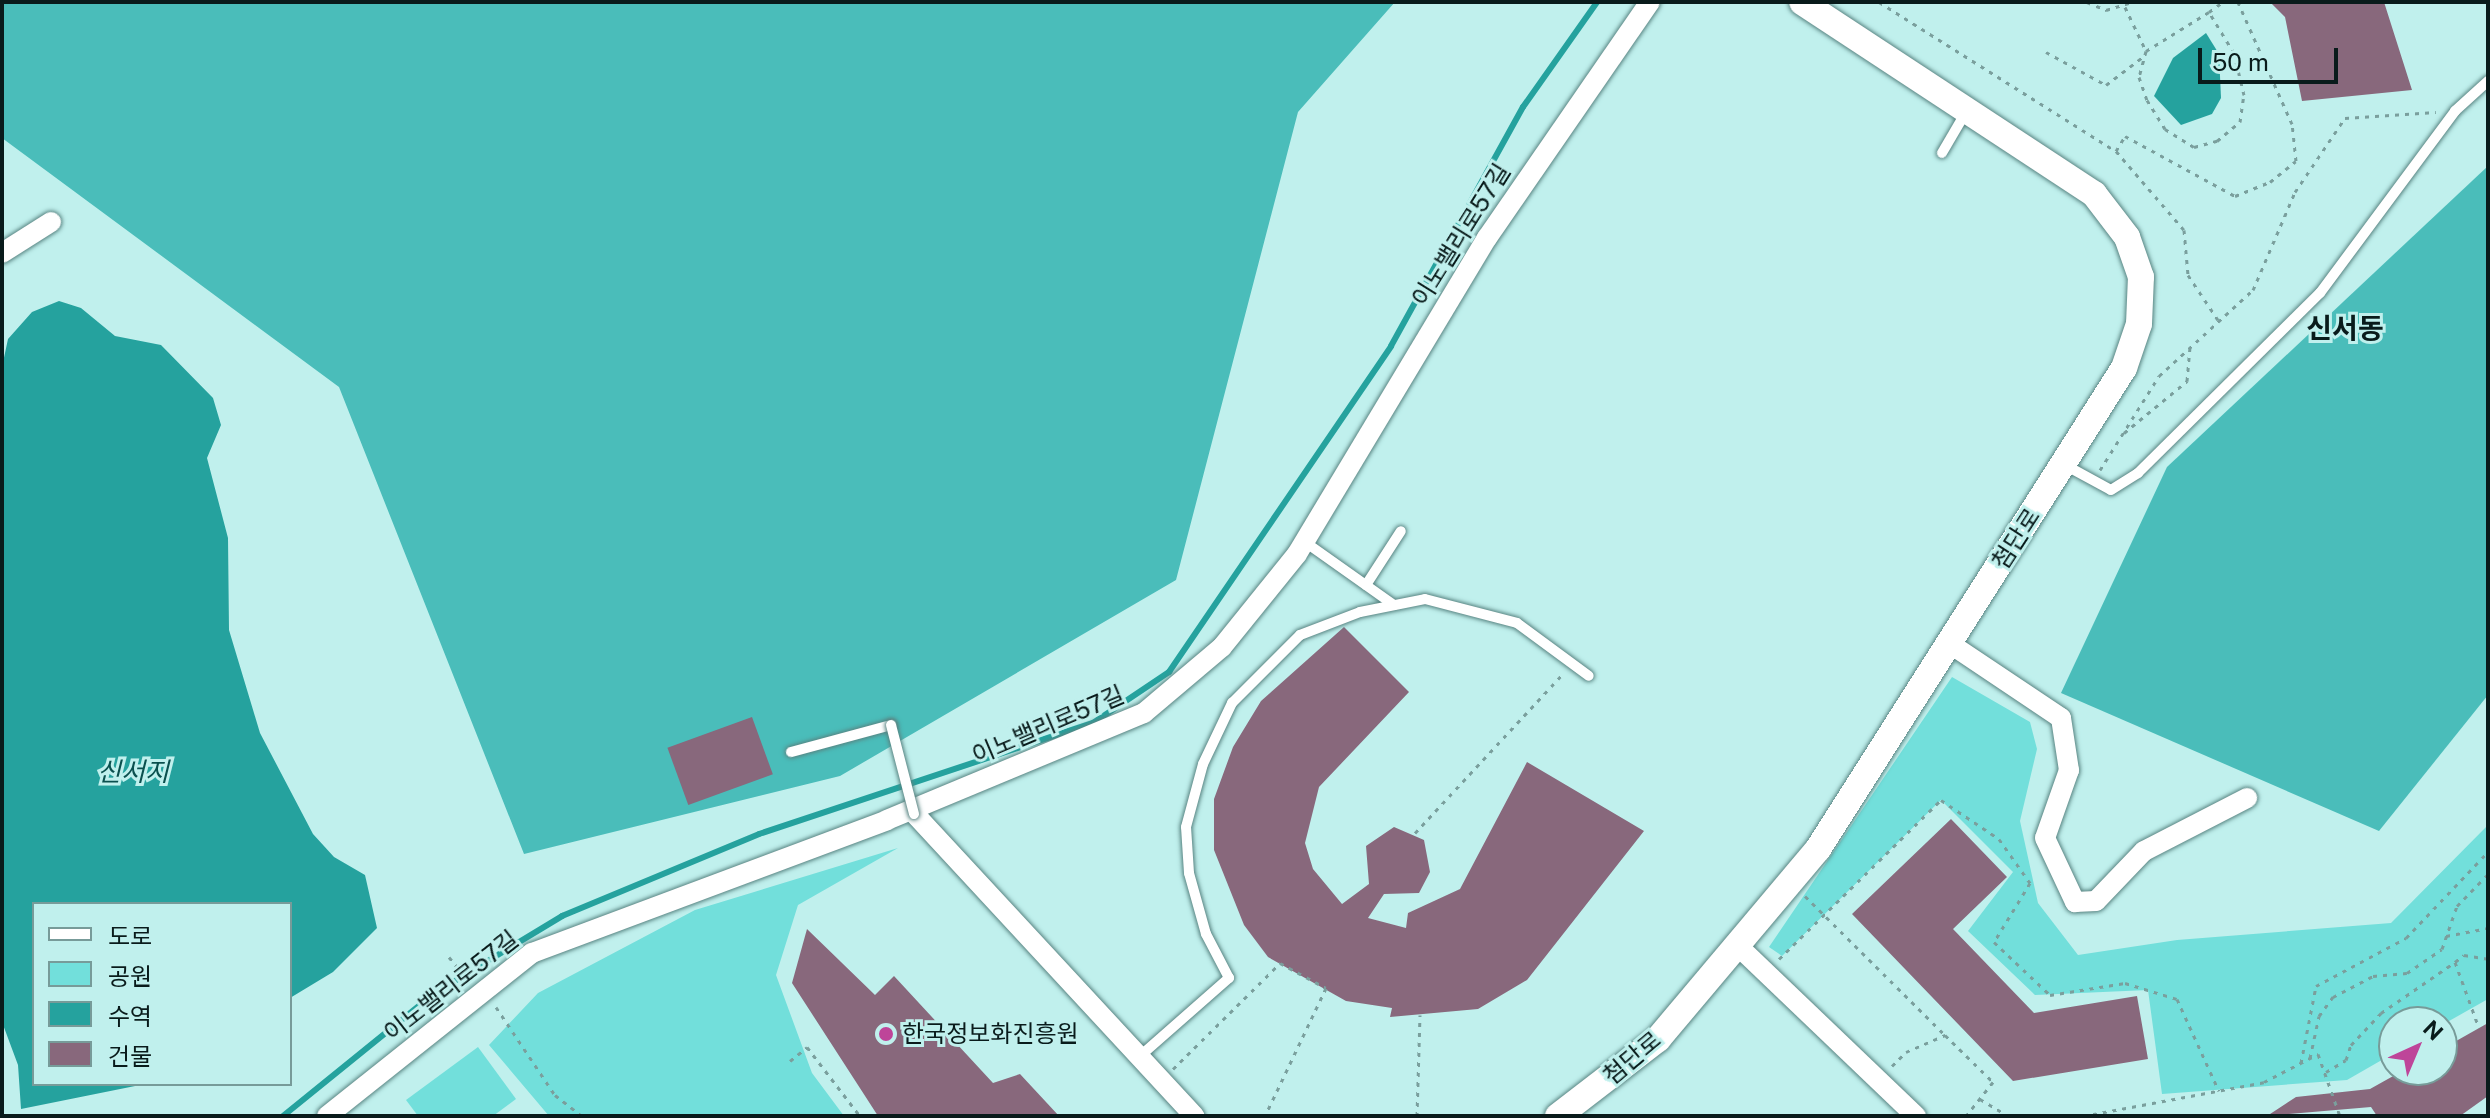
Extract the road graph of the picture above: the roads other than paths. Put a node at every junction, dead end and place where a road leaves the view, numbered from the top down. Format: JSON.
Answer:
{"nodes":[{"id":1,"x":1650,"y":2,"type":"edge"},
{"id":2,"x":1802,"y":2,"type":"edge"},
{"id":3,"x":2488,"y":81,"type":"edge"},
{"id":4,"x":1967,"y":110,"type":"junction"},
{"id":5,"x":1942,"y":153,"type":"dead end"},
{"id":6,"x":51,"y":222,"type":"dead end"},
{"id":7,"x":2,"y":253,"type":"edge"},
{"id":8,"x":2064,"y":464,"type":"junction"},
{"id":9,"x":1401,"y":531,"type":"dead end"},
{"id":10,"x":1305,"y":542,"type":"junction"},
{"id":11,"x":1366,"y":585,"type":"junction"},
{"id":12,"x":1394,"y":605,"type":"junction"},
{"id":13,"x":1949,"y":643,"type":"junction"},
{"id":14,"x":1589,"y":676,"type":"dead end"},
{"id":15,"x":791,"y":752,"type":"dead end"},
{"id":16,"x":2247,"y":798,"type":"dead end"},
{"id":17,"x":912,"y":812,"type":"junction"},
{"id":18,"x":1739,"y":947,"type":"junction"},
{"id":19,"x":1139,"y":1057,"type":"junction"},
{"id":20,"x":327,"y":1116,"type":"edge"},
{"id":21,"x":1194,"y":1116,"type":"edge"},
{"id":22,"x":1558,"y":1116,"type":"edge"},
{"id":23,"x":1916,"y":1116,"type":"edge"}],
"edges":[{"from":1,"to":10,"type":"street","name":"이노밸리로57길"},
{"from":2,"to":4,"type":"street","name":"첨단로"},
{"from":3,"to":8,"type":"lane"},
{"from":4,"to":5,"type":"lane"},
{"from":4,"to":8,"type":"street","name":"첨단로"},
{"from":6,"to":7,"type":"street"},
{"from":8,"to":13,"type":"street","name":"첨단로"},
{"from":9,"to":11,"type":"lane"},
{"from":10,"to":11,"type":"lane"},
{"from":10,"to":17,"type":"street","name":"이노밸리로57길"},
{"from":11,"to":12,"type":"lane"},
{"from":12,"to":14,"type":"lane"},
{"from":12,"to":19,"type":"lane"},
{"from":13,"to":16,"type":"street"},
{"from":13,"to":18,"type":"street","name":"첨단로"},
{"from":15,"to":17,"type":"lane","bridge":true},
{"from":17,"to":19,"type":"street"},
{"from":17,"to":20,"type":"street","name":"이노밸리로57길"},
{"from":18,"to":22,"type":"street","name":"첨단로"},
{"from":18,"to":23,"type":"street"},
{"from":19,"to":21,"type":"street"}]}
